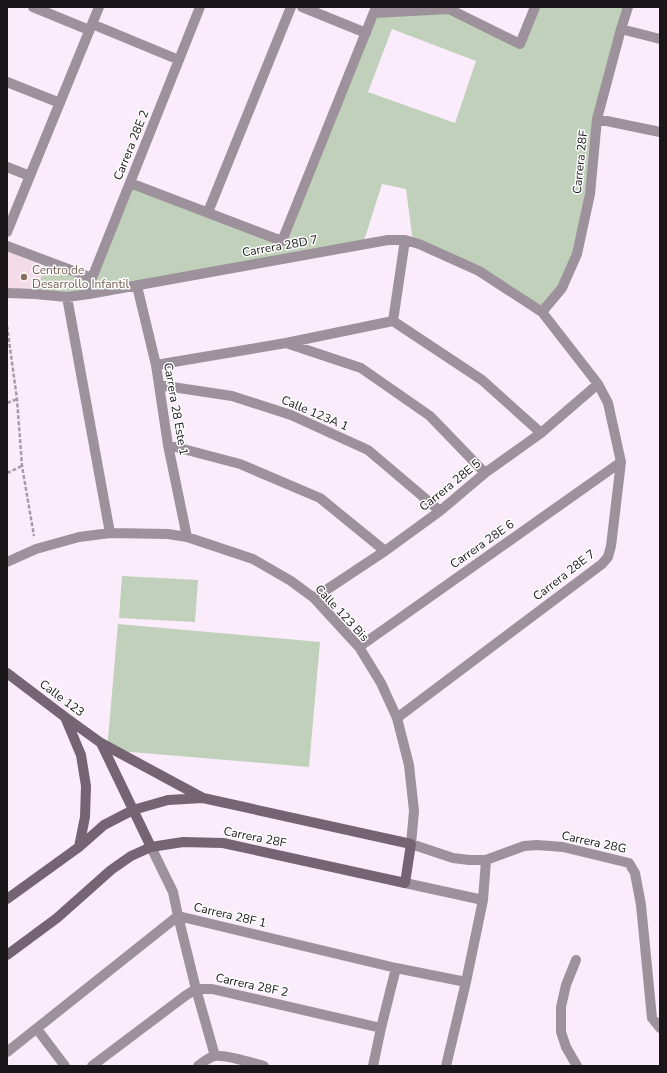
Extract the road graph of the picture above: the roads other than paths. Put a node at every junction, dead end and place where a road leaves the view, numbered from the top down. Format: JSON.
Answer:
{"nodes":[{"id":1,"x":33,"y":7,"type":"edge"},
{"id":2,"x":99,"y":7,"type":"edge"},
{"id":3,"x":200,"y":7,"type":"edge"},
{"id":4,"x":291,"y":7,"type":"edge"},
{"id":5,"x":302,"y":7,"type":"edge"},
{"id":6,"x":535,"y":7,"type":"edge"},
{"id":7,"x":628,"y":7,"type":"edge"},
{"id":8,"x":450,"y":8,"type":"edge"},
{"id":9,"x":375,"y":10,"type":"edge"},
{"id":10,"x":91,"y":27,"type":"junction"},
{"id":11,"x":621,"y":29,"type":"junction"},
{"id":12,"x":366,"y":33,"type":"junction"},
{"id":13,"x":660,"y":39,"type":"edge"},
{"id":14,"x":179,"y":60,"type":"junction"},
{"id":15,"x":7,"y":82,"type":"edge"},
{"id":16,"x":60,"y":103,"type":"junction"},
{"id":17,"x":597,"y":119,"type":"junction"},
{"id":18,"x":660,"y":132,"type":"edge"},
{"id":19,"x":7,"y":167,"type":"edge"},
{"id":20,"x":30,"y":176,"type":"junction"},
{"id":21,"x":130,"y":183,"type":"junction"},
{"id":22,"x":208,"y":212,"type":"junction"},
{"id":23,"x":7,"y":232,"type":"edge"},
{"id":24,"x":282,"y":240,"type":"junction"},
{"id":25,"x":405,"y":240,"type":"junction"},
{"id":26,"x":7,"y":246,"type":"edge"},
{"id":27,"x":288,"y":258,"type":"junction"},
{"id":28,"x":92,"y":278,"type":"junction"},
{"id":29,"x":137,"y":286,"type":"junction"},
{"id":30,"x":7,"y":294,"type":"edge"},
{"id":31,"x":89,"y":294,"type":"junction"},
{"id":32,"x":67,"y":297,"type":"junction"},
{"id":33,"x":542,"y":312,"type":"junction"},
{"id":34,"x":393,"y":321,"type":"junction"},
{"id":35,"x":286,"y":343,"type":"junction"},
{"id":36,"x":156,"y":365,"type":"junction"},
{"id":37,"x":598,"y":384,"type":"junction"},
{"id":38,"x":159,"y":385,"type":"junction"},
{"id":39,"x":541,"y":433,"type":"junction"},
{"id":40,"x":168,"y":445,"type":"junction"},
{"id":41,"x":621,"y":462,"type":"junction"},
{"id":42,"x":485,"y":473,"type":"junction"},
{"id":43,"x":440,"y":511,"type":"junction"},
{"id":44,"x":110,"y":533,"type":"junction"},
{"id":45,"x":187,"y":537,"type":"junction"},
{"id":46,"x":385,"y":551,"type":"junction"},
{"id":47,"x":7,"y":562,"type":"edge"},
{"id":48,"x":314,"y":598,"type":"junction"},
{"id":49,"x":359,"y":647,"type":"junction"},
{"id":50,"x":7,"y":673,"type":"edge"},
{"id":51,"x":65,"y":717,"type":"junction"},
{"id":52,"x":397,"y":718,"type":"junction"},
{"id":53,"x":101,"y":743,"type":"junction"},
{"id":54,"x":203,"y":798,"type":"junction"},
{"id":55,"x":133,"y":810,"type":"junction"},
{"id":56,"x":411,"y":844,"type":"junction"},
{"id":57,"x":79,"y":847,"type":"junction"},
{"id":58,"x":151,"y":847,"type":"junction"},
{"id":59,"x":486,"y":860,"type":"junction"},
{"id":60,"x":405,"y":883,"type":"junction"},
{"id":61,"x":7,"y":899,"type":"edge"},
{"id":62,"x":483,"y":900,"type":"junction"},
{"id":63,"x":178,"y":916,"type":"junction"},
{"id":64,"x":7,"y":955,"type":"edge"},
{"id":65,"x":576,"y":960,"type":"dead end"},
{"id":66,"x":396,"y":968,"type":"junction"},
{"id":67,"x":466,"y":982,"type":"junction"},
{"id":68,"x":196,"y":988,"type":"junction"},
{"id":69,"x":37,"y":1028,"type":"junction"},
{"id":70,"x":381,"y":1028,"type":"junction"},
{"id":71,"x":660,"y":1028,"type":"edge"},
{"id":72,"x":7,"y":1052,"type":"edge"},
{"id":73,"x":214,"y":1056,"type":"junction"},
{"id":74,"x":65,"y":1066,"type":"edge"},
{"id":75,"x":92,"y":1066,"type":"edge"},
{"id":76,"x":198,"y":1066,"type":"edge"},
{"id":77,"x":264,"y":1066,"type":"edge"},
{"id":78,"x":373,"y":1066,"type":"edge"},
{"id":79,"x":446,"y":1066,"type":"edge"},
{"id":80,"x":577,"y":1066,"type":"edge"}],
"edges":[{"from":1,"to":10,"type":"street"},
{"from":2,"to":10,"type":"street"},
{"from":3,"to":14,"type":"street","name":"Carrera 28E 2"},
{"from":4,"to":22,"type":"street"},
{"from":5,"to":12,"type":"street"},
{"from":6,"to":8,"type":"street"},
{"from":7,"to":11,"type":"street","name":"Carrera 28F"},
{"from":8,"to":9,"type":"street"},
{"from":9,"to":12,"type":"street"},
{"from":10,"to":14,"type":"street"},
{"from":10,"to":16,"type":"street"},
{"from":11,"to":13,"type":"street"},
{"from":11,"to":17,"type":"street","name":"Carrera 28F"},
{"from":12,"to":24,"type":"street"},
{"from":14,"to":21,"type":"street","name":"Carrera 28E 2"},
{"from":15,"to":16,"type":"street"},
{"from":16,"to":20,"type":"street"},
{"from":17,"to":18,"type":"street"},
{"from":17,"to":33,"type":"street","name":"Carrera 28F"},
{"from":19,"to":20,"type":"street"},
{"from":20,"to":23,"type":"street"},
{"from":21,"to":22,"type":"street"},
{"from":21,"to":28,"type":"street","name":"Carrera 28E 2"},
{"from":22,"to":24,"type":"street"},
{"from":24,"to":27,"type":"street"},
{"from":25,"to":27,"type":"street","name":"Carrera 28D 7"},
{"from":25,"to":33,"type":"street","name":"Carrera 28D 7"},
{"from":25,"to":34,"type":"street"},
{"from":26,"to":28,"type":"street"},
{"from":27,"to":29,"type":"street","name":"Carrera 28D 7"},
{"from":28,"to":31,"type":"street","name":"Carrera 28E 2"},
{"from":29,"to":31,"type":"street","name":"Carrera 28D 7"},
{"from":29,"to":36,"type":"street","name":"Carrera 28 Este 1"},
{"from":30,"to":32,"type":"street","name":"Carrera 28D 7"},
{"from":31,"to":32,"type":"street","name":"Carrera 28D 7"},
{"from":32,"to":44,"type":"street"},
{"from":33,"to":37,"type":"street","name":"Carrera 28E 7"},
{"from":34,"to":35,"type":"street"},
{"from":34,"to":39,"type":"street"},
{"from":35,"to":36,"type":"street"},
{"from":35,"to":42,"type":"street"},
{"from":36,"to":38,"type":"street","name":"Carrera 28 Este 1"},
{"from":37,"to":39,"type":"street","name":"Carrera 28E 5"},
{"from":37,"to":41,"type":"street","name":"Carrera 28E 7"},
{"from":38,"to":40,"type":"street","name":"Carrera 28 Este 1"},
{"from":38,"to":43,"type":"street","name":"Calle 123A 1"},
{"from":39,"to":42,"type":"street","name":"Carrera 28E 5"},
{"from":40,"to":45,"type":"street","name":"Carrera 28 Este 1"},
{"from":40,"to":46,"type":"street"},
{"from":41,"to":49,"type":"street","name":"Carrera 28E 6"},
{"from":41,"to":52,"type":"street","name":"Carrera 28E 7"},
{"from":42,"to":43,"type":"street","name":"Carrera 28E 5"},
{"from":43,"to":46,"type":"street","name":"Carrera 28E 5"},
{"from":44,"to":45,"type":"street","name":"Calle 123 Bis"},
{"from":44,"to":47,"type":"street","name":"Calle 123 Bis"},
{"from":45,"to":48,"type":"street","name":"Calle 123 Bis"},
{"from":46,"to":48,"type":"street","name":"Carrera 28E 5"},
{"from":48,"to":49,"type":"street","name":"Calle 123 Bis"},
{"from":49,"to":52,"type":"street","name":"Calle 123 Bis"},
{"from":50,"to":51,"type":"street","name":"Calle 123"},
{"from":51,"to":53,"type":"street","name":"Calle 123"},
{"from":51,"to":57,"type":"street"},
{"from":52,"to":56,"type":"street","name":"Calle 123 Bis"},
{"from":53,"to":54,"type":"street","name":"Calle 123"},
{"from":53,"to":55,"type":"street"},
{"from":54,"to":55,"type":"street"},
{"from":54,"to":56,"type":"street"},
{"from":55,"to":57,"type":"street"},
{"from":55,"to":58,"type":"street"},
{"from":56,"to":59,"type":"street","name":"Carrera 28G"},
{"from":56,"to":60,"type":"street","name":"Calle 123 Bis"},
{"from":57,"to":61,"type":"street"},
{"from":58,"to":60,"type":"street","name":"Carrera 28F"},
{"from":58,"to":63,"type":"street"},
{"from":58,"to":64,"type":"street","name":"Carrera 28F"},
{"from":59,"to":62,"type":"street"},
{"from":59,"to":71,"type":"street","name":"Carrera 28G"},
{"from":60,"to":62,"type":"street","name":"Carrera 28F"},
{"from":62,"to":67,"type":"street"},
{"from":63,"to":66,"type":"street","name":"Carrera 28F 1"},
{"from":63,"to":68,"type":"street"},
{"from":63,"to":69,"type":"street","name":"Carrera 28F 1"},
{"from":65,"to":80,"type":"street"},
{"from":66,"to":67,"type":"street","name":"Carrera 28F 1"},
{"from":66,"to":70,"type":"street"},
{"from":67,"to":79,"type":"street"},
{"from":68,"to":70,"type":"street","name":"Carrera 28F 2"},
{"from":68,"to":73,"type":"street"},
{"from":68,"to":75,"type":"street"},
{"from":69,"to":72,"type":"street","name":"Carrera 28F 1"},
{"from":69,"to":74,"type":"street"},
{"from":70,"to":78,"type":"street"},
{"from":73,"to":76,"type":"street"},
{"from":73,"to":77,"type":"street"}]}
